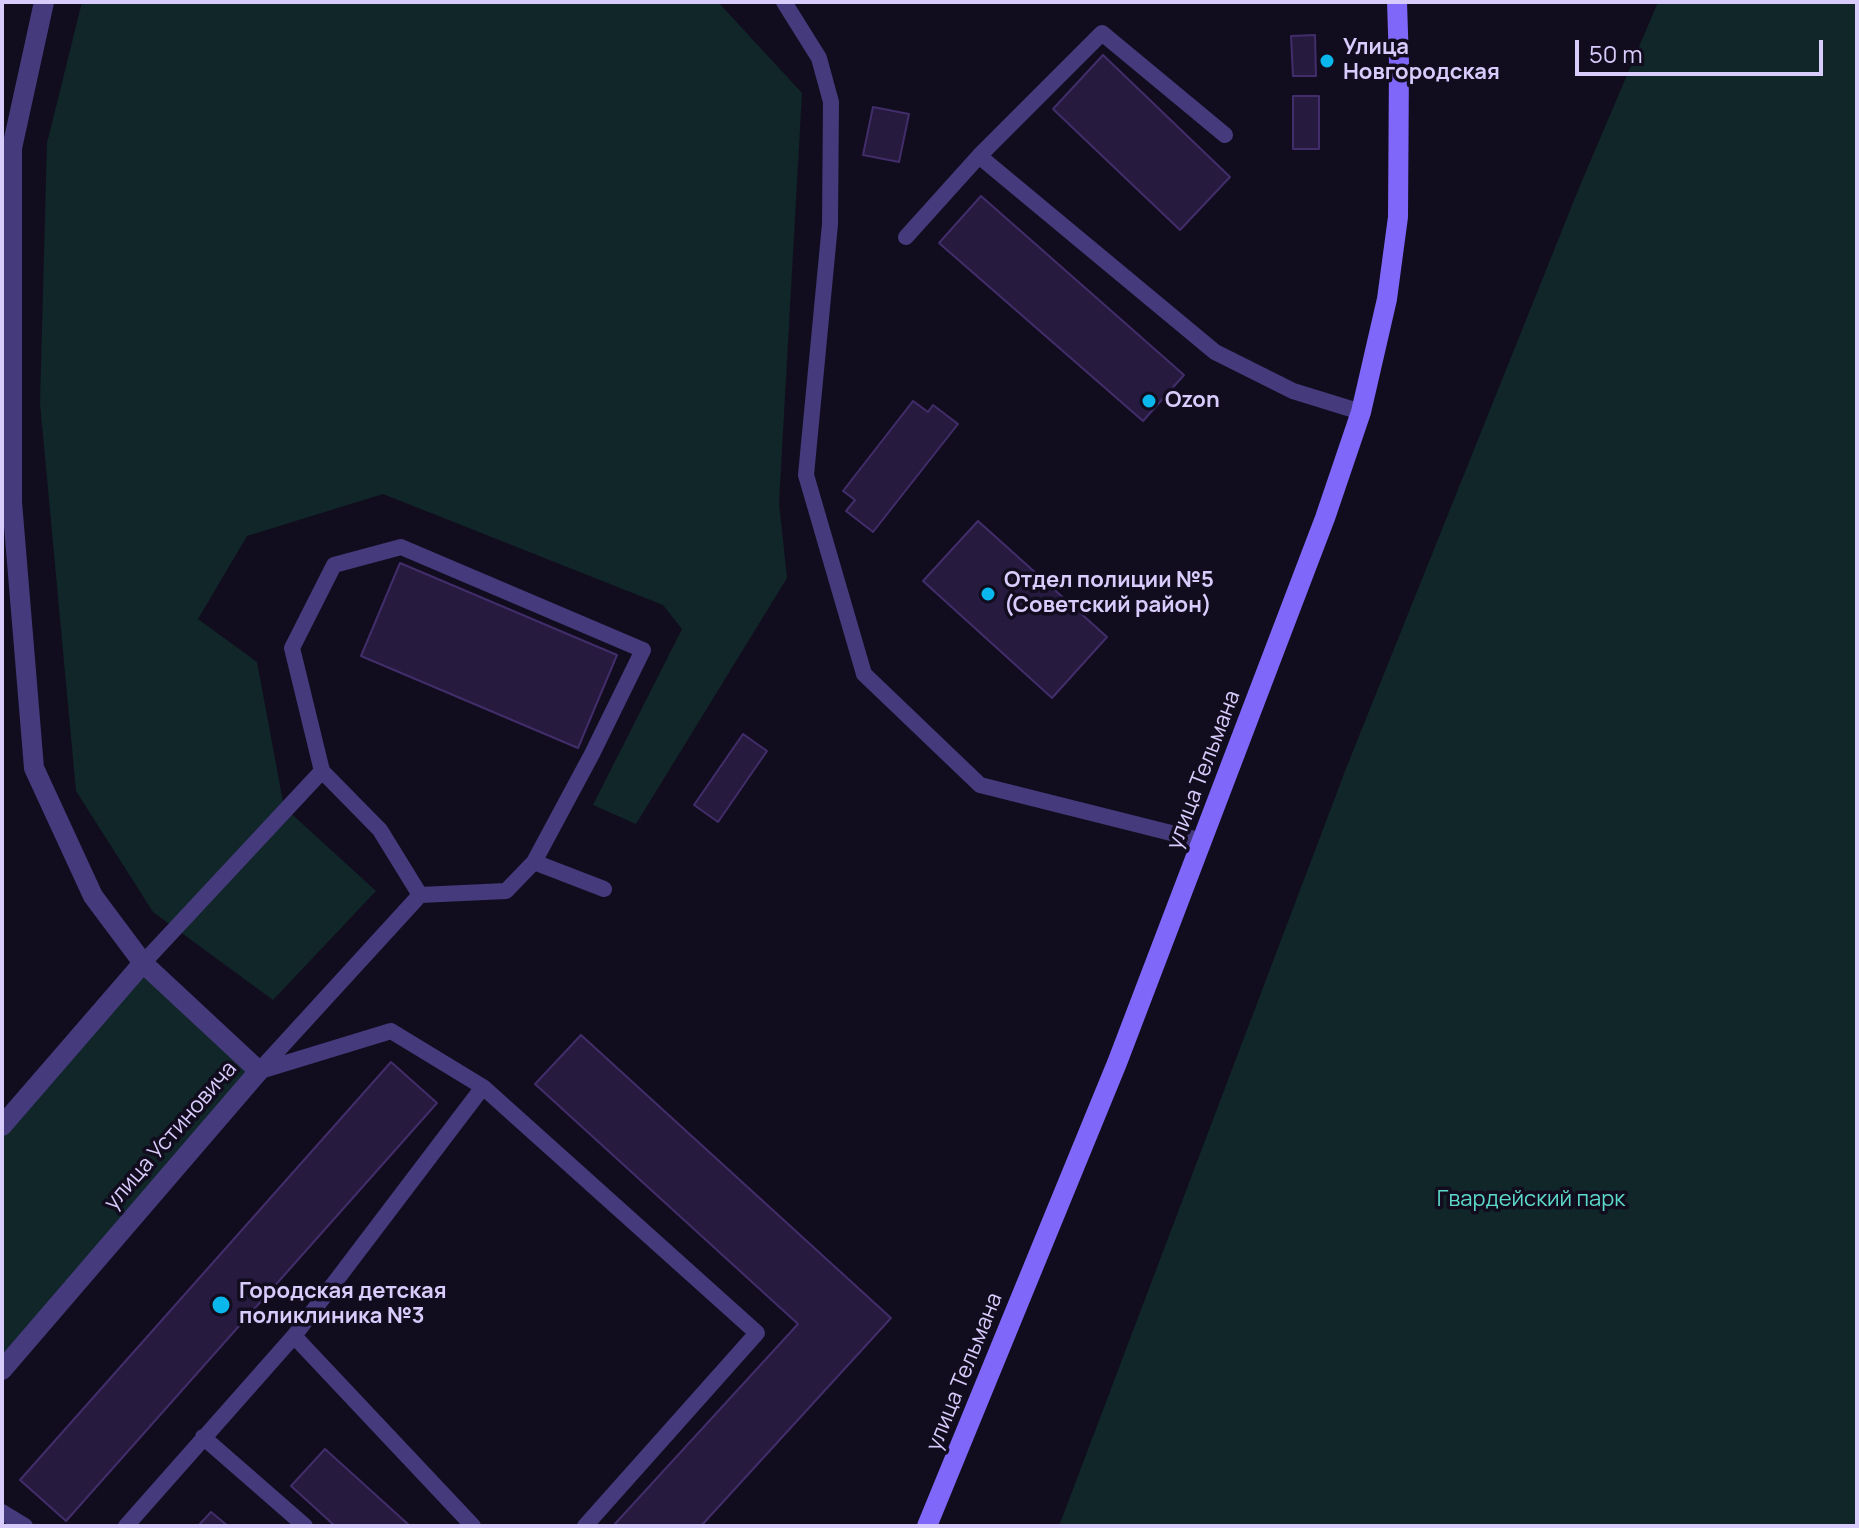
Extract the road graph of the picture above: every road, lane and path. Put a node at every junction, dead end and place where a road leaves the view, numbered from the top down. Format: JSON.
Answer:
{"nodes":[{"id":1,"x":44,"y":2,"type":"edge"},
{"id":2,"x":784,"y":2,"type":"edge"},
{"id":3,"x":1397,"y":2,"type":"edge"},
{"id":4,"x":1225,"y":135,"type":"dead end"},
{"id":5,"x":7,"y":148,"type":"edge"},
{"id":6,"x":979,"y":156,"type":"junction"},
{"id":7,"x":906,"y":237,"type":"dead end"},
{"id":8,"x":1361,"y":412,"type":"junction"},
{"id":9,"x":7,"y":502,"type":"edge"},
{"id":10,"x":322,"y":771,"type":"junction"},
{"id":11,"x":1203,"y":841,"type":"junction"},
{"id":12,"x":534,"y":862,"type":"junction"},
{"id":13,"x":604,"y":889,"type":"dead end"},
{"id":14,"x":420,"y":895,"type":"junction"},
{"id":15,"x":143,"y":963,"type":"junction"},
{"id":16,"x":259,"y":1071,"type":"junction"},
{"id":17,"x":483,"y":1087,"type":"junction"},
{"id":18,"x":2,"y":1126,"type":"edge"},
{"id":19,"x":294,"y":1336,"type":"junction"},
{"id":20,"x":2,"y":1370,"type":"edge"},
{"id":21,"x":203,"y":1437,"type":"junction"},
{"id":22,"x":126,"y":1526,"type":"edge"},
{"id":23,"x":305,"y":1526,"type":"edge"},
{"id":24,"x":473,"y":1526,"type":"edge"},
{"id":25,"x":585,"y":1526,"type":"edge"},
{"id":26,"x":927,"y":1526,"type":"edge"}],
"edges":[{"from":1,"to":5,"type":"street","name":"улица Устиновича"},
{"from":2,"to":11,"type":"lane"},
{"from":3,"to":8,"type":"main road","name":"улица Тельмана"},
{"from":4,"to":6,"type":"lane"},
{"from":5,"to":9,"type":"street","name":"улица Устиновича"},
{"from":6,"to":7,"type":"lane"},
{"from":6,"to":8,"type":"lane"},
{"from":8,"to":11,"type":"main road","name":"улица Тельмана"},
{"from":9,"to":15,"type":"street","name":"улица Устиновича"},
{"from":10,"to":12,"type":"lane"},
{"from":10,"to":14,"type":"lane"},
{"from":10,"to":15,"type":"lane"},
{"from":11,"to":26,"type":"main road","name":"улица Тельмана"},
{"from":12,"to":13,"type":"lane"},
{"from":12,"to":14,"type":"lane"},
{"from":14,"to":16,"type":"lane"},
{"from":15,"to":16,"type":"street","name":"улица Устиновича"},
{"from":15,"to":18,"type":"street"},
{"from":16,"to":17,"type":"lane"},
{"from":16,"to":20,"type":"street","name":"улица Устиновича"},
{"from":17,"to":19,"type":"lane"},
{"from":17,"to":25,"type":"lane"},
{"from":19,"to":21,"type":"lane"},
{"from":19,"to":24,"type":"lane"},
{"from":21,"to":22,"type":"lane"},
{"from":21,"to":23,"type":"lane"}]}
